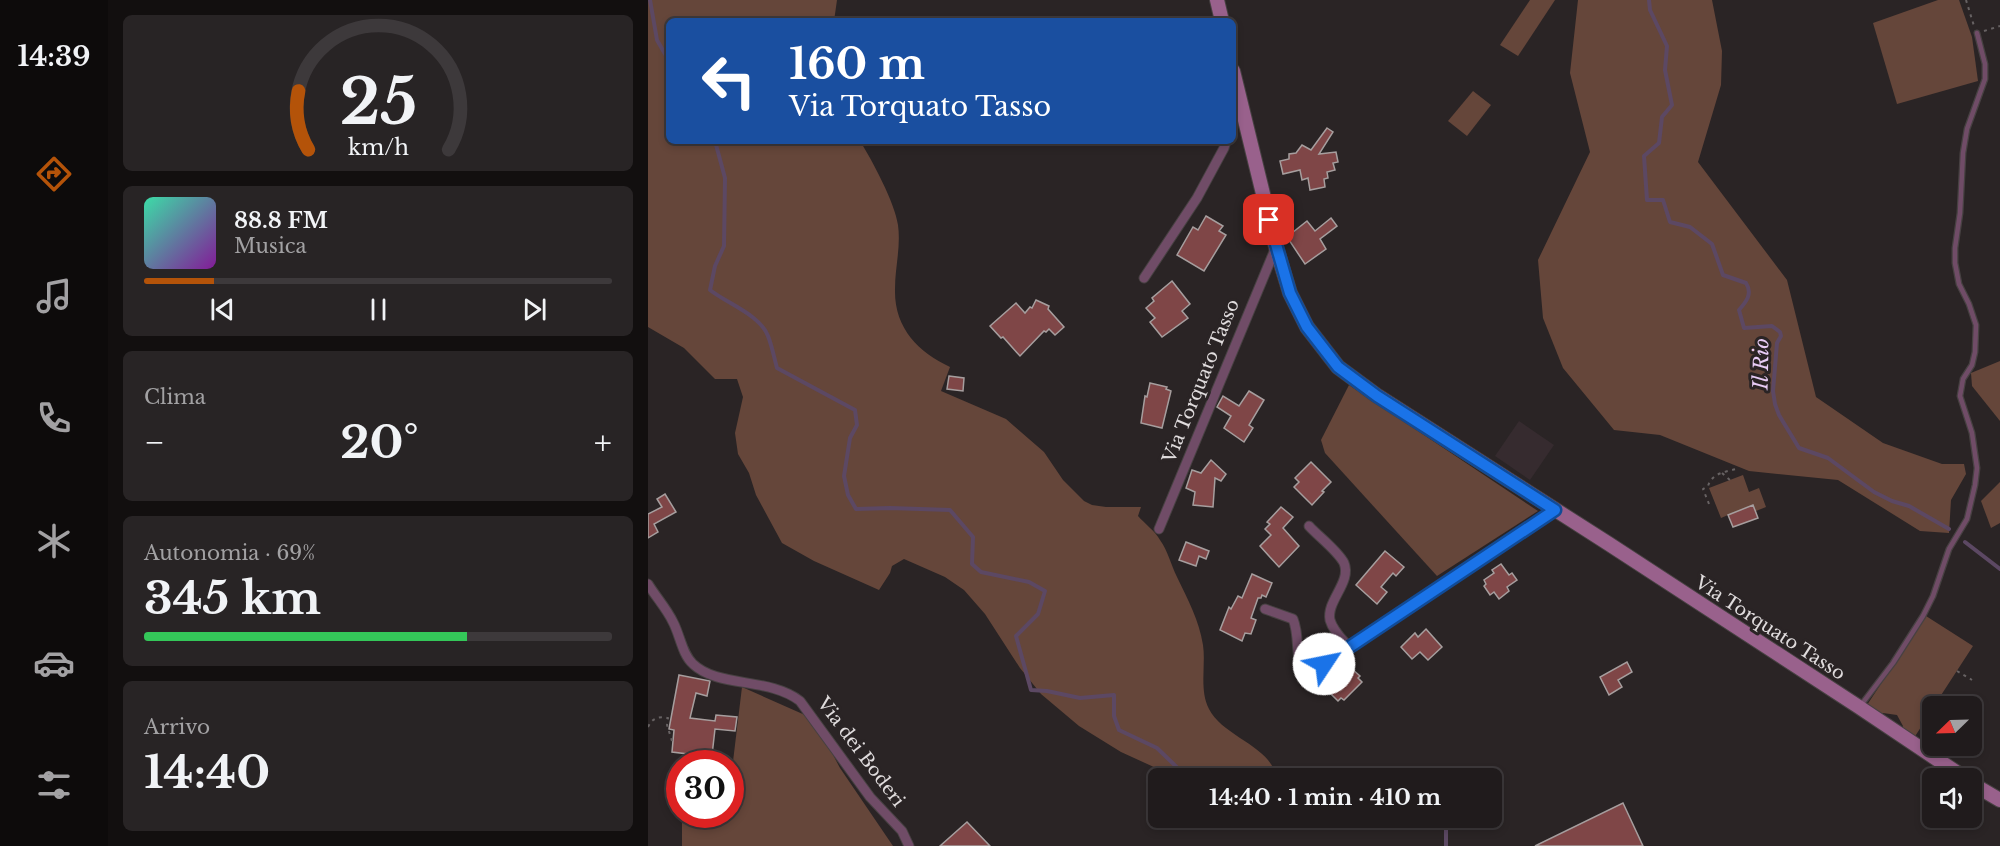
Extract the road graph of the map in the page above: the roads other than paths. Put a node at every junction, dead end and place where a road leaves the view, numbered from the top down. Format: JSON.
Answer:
{"nodes":[{"id":1,"x":1217,"y":0,"type":"edge"},
{"id":2,"x":1221,"y":18,"type":"edge"},
{"id":3,"x":1977,"y":33,"type":"road end"},
{"id":4,"x":1236,"y":83,"type":"edge"},
{"id":5,"x":1238,"y":91,"type":"junction"},
{"id":6,"x":1236,"y":99,"type":"edge"},
{"id":7,"x":1225,"y":144,"type":"edge"},
{"id":8,"x":1276,"y":247,"type":"junction"},
{"id":9,"x":1144,"y":278,"type":"dead end"},
{"id":10,"x":1555,"y":510,"type":"junction"},
{"id":11,"x":1309,"y":526,"type":"dead end"},
{"id":12,"x":1159,"y":529,"type":"dead end"},
{"id":13,"x":648,"y":584,"type":"edge"},
{"id":14,"x":1265,"y":609,"type":"dead end"},
{"id":15,"x":1349,"y":647,"type":"junction"},
{"id":16,"x":1859,"y":707,"type":"junction"},
{"id":17,"x":1950,"y":768,"type":"edge"},
{"id":18,"x":1982,"y":789,"type":"edge"},
{"id":19,"x":2000,"y":800,"type":"edge"},
{"id":20,"x":909,"y":846,"type":"edge"}],
"edges":[{"from":1,"to":2,"type":"street"},
{"from":3,"to":16,"type":"lane"},
{"from":4,"to":5,"type":"street","name":"Via Torquato Tasso"},
{"from":5,"to":6,"type":"street","name":"Via Torquato Tasso"},
{"from":5,"to":8,"type":"street","name":"Via Torquato Tasso"},
{"from":7,"to":9,"type":"street"},
{"from":8,"to":10,"type":"street","name":"Via Torquato Tasso"},
{"from":8,"to":12,"type":"street","name":"Via Torquato Tasso"},
{"from":10,"to":15,"type":"street"},
{"from":10,"to":16,"type":"street","name":"Via Torquato Tasso"},
{"from":11,"to":15,"type":"street"},
{"from":13,"to":20,"type":"street","name":"Via dei Boderi"},
{"from":14,"to":15,"type":"street"},
{"from":16,"to":17,"type":"street","name":"Via Torquato Tasso"},
{"from":18,"to":19,"type":"street"}]}
